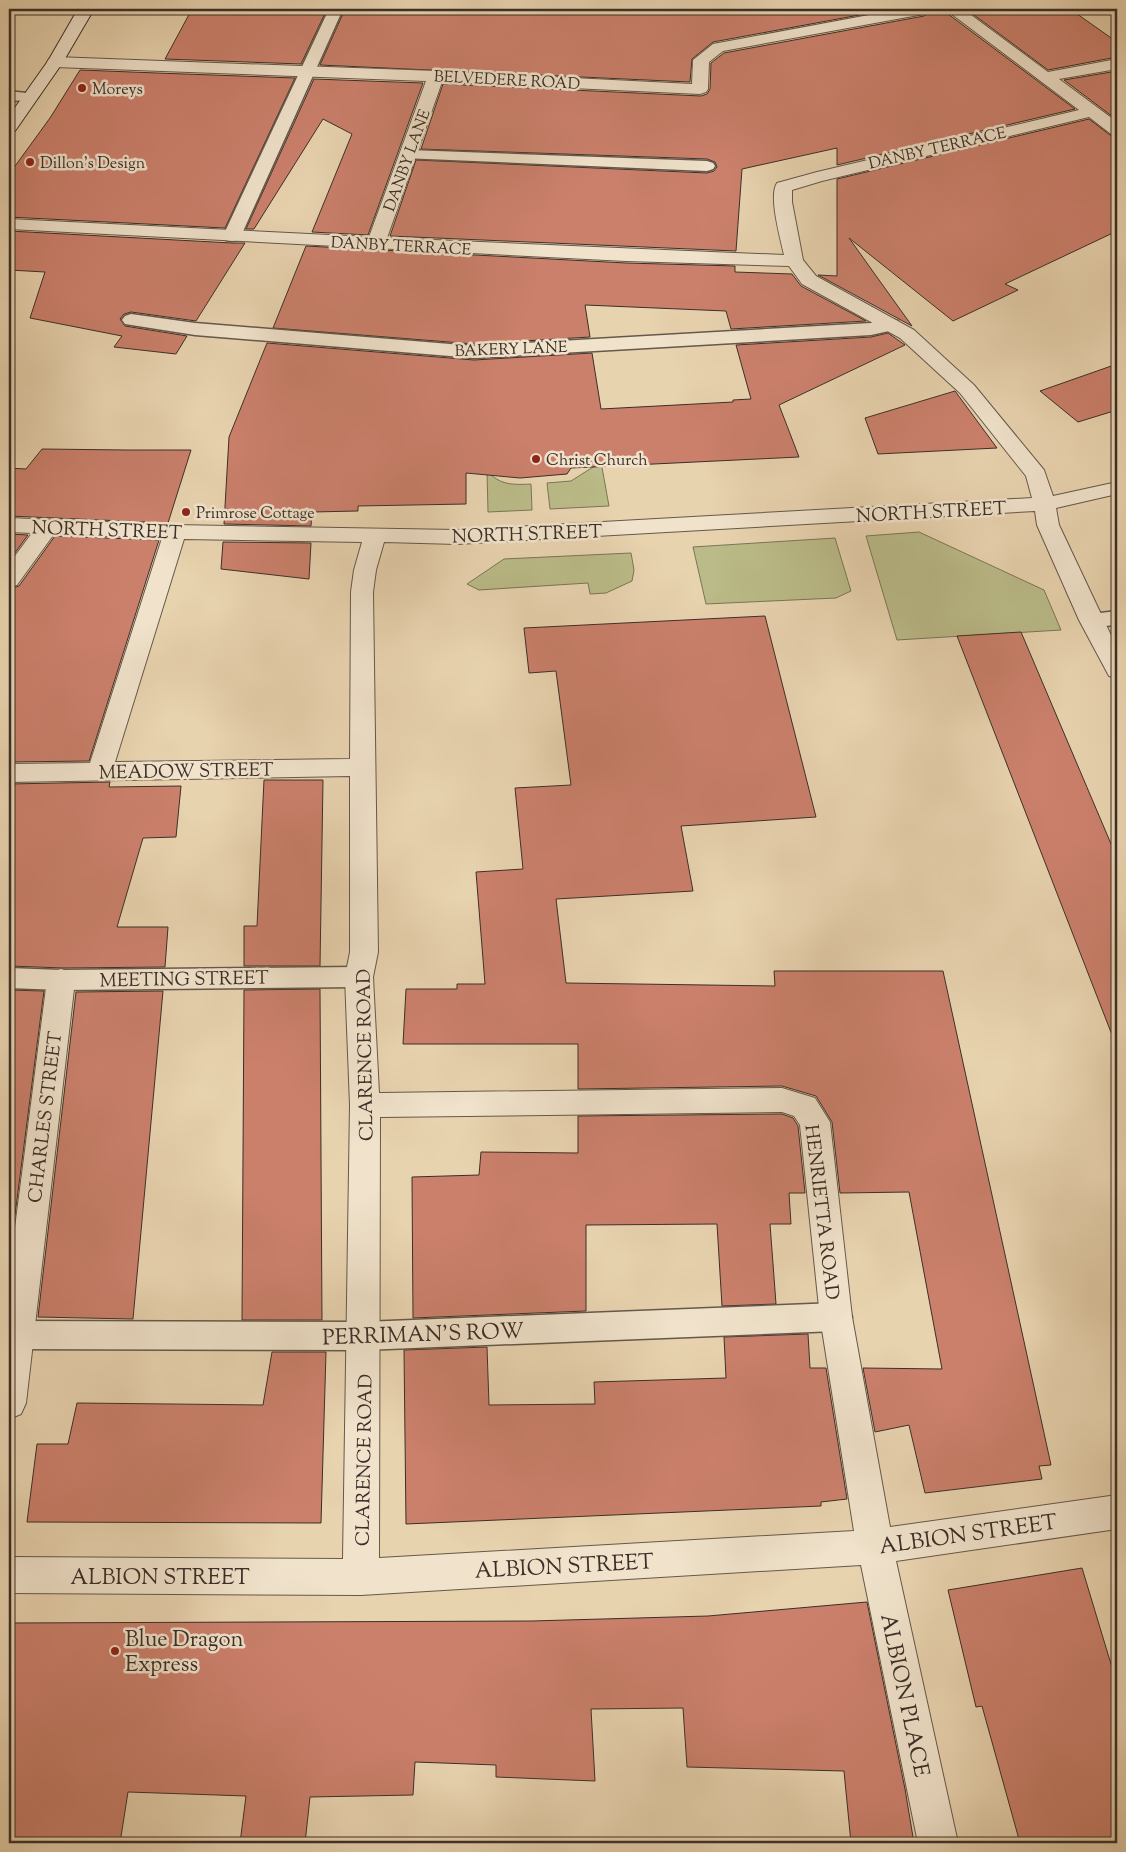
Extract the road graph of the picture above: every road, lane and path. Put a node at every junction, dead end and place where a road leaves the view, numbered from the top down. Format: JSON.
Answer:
{"nodes":[{"id":1,"x":86,"y":9,"type":"edge"},
{"id":2,"x":336,"y":9,"type":"edge"},
{"id":3,"x":924,"y":9,"type":"edge"},
{"id":4,"x":954,"y":9,"type":"edge"},
{"id":5,"x":55,"y":62,"type":"junction"},
{"id":6,"x":1117,"y":64,"type":"edge"},
{"id":7,"x":309,"y":71,"type":"junction"},
{"id":8,"x":436,"y":76,"type":"junction"},
{"id":9,"x":1045,"y":77,"type":"junction"},
{"id":10,"x":9,"y":96,"type":"edge"},
{"id":11,"x":30,"y":96,"type":"junction"},
{"id":12,"x":1091,"y":112,"type":"junction"},
{"id":13,"x":9,"y":127,"type":"edge"},
{"id":14,"x":1117,"y":130,"type":"edge"},
{"id":15,"x":409,"y":154,"type":"junction"},
{"id":16,"x":707,"y":166,"type":"dead end"},
{"id":17,"x":9,"y":224,"type":"edge"},
{"id":18,"x":232,"y":236,"type":"junction"},
{"id":19,"x":376,"y":243,"type":"junction"},
{"id":20,"x":794,"y":261,"type":"junction"},
{"id":21,"x":131,"y":320,"type":"dead end"},
{"id":22,"x":891,"y":325,"type":"junction"},
{"id":23,"x":1117,"y":488,"type":"edge"},
{"id":24,"x":1045,"y":504,"type":"junction"},
{"id":25,"x":9,"y":525,"type":"edge"},
{"id":26,"x":48,"y":526,"type":"junction"},
{"id":27,"x":174,"y":532,"type":"junction"},
{"id":28,"x":375,"y":534,"type":"junction"},
{"id":29,"x":9,"y":580,"type":"edge"},
{"id":30,"x":1117,"y":618,"type":"edge"},
{"id":31,"x":1091,"y":620,"type":"junction"},
{"id":32,"x":1117,"y":670,"type":"edge"},
{"id":33,"x":362,"y":767,"type":"junction"},
{"id":34,"x":100,"y":771,"type":"junction"},
{"id":35,"x":9,"y":772,"type":"edge"},
{"id":36,"x":359,"y":977,"type":"junction"},
{"id":37,"x":9,"y":978,"type":"edge"},
{"id":38,"x":61,"y":980,"type":"junction"},
{"id":39,"x":365,"y":1105,"type":"junction"},
{"id":40,"x":836,"y":1317,"type":"junction"},
{"id":41,"x":13,"y":1335,"type":"edge"},
{"id":42,"x":364,"y":1336,"type":"junction"},
{"id":43,"x":9,"y":1403,"type":"edge"},
{"id":44,"x":1117,"y":1512,"type":"edge"},
{"id":45,"x":875,"y":1547,"type":"junction"},
{"id":46,"x":9,"y":1575,"type":"edge"},
{"id":47,"x":361,"y":1577,"type":"junction"},
{"id":48,"x":938,"y":1843,"type":"edge"}],
"edges":[{"from":1,"to":5,"type":"street"},
{"from":2,"to":7,"type":"lane"},
{"from":3,"to":8,"type":"street","name":"BELVEDERE ROAD"},
{"from":4,"to":9,"type":"street"},
{"from":5,"to":7,"type":"street","name":"BELVEDERE ROAD"},
{"from":5,"to":11,"type":"street"},
{"from":6,"to":9,"type":"street"},
{"from":7,"to":8,"type":"street","name":"BELVEDERE ROAD"},
{"from":7,"to":18,"type":"lane"},
{"from":8,"to":15,"type":"street","name":"DANBY LANE"},
{"from":9,"to":12,"type":"street"},
{"from":10,"to":11,"type":"lane"},
{"from":11,"to":13,"type":"street"},
{"from":12,"to":14,"type":"street"},
{"from":12,"to":20,"type":"street","name":"DANBY TERRACE"},
{"from":15,"to":16,"type":"lane"},
{"from":15,"to":19,"type":"street","name":"DANBY LANE"},
{"from":17,"to":18,"type":"street","name":"DANBY TERRACE"},
{"from":18,"to":19,"type":"street","name":"DANBY TERRACE"},
{"from":19,"to":20,"type":"street","name":"DANBY TERRACE"},
{"from":20,"to":22,"type":"street"},
{"from":21,"to":22,"type":"lane","name":"BAKERY LANE"},
{"from":22,"to":24,"type":"street"},
{"from":23,"to":24,"type":"street","name":"NORTH STREET"},
{"from":24,"to":28,"type":"street","name":"NORTH STREET"},
{"from":24,"to":31,"type":"street"},
{"from":25,"to":26,"type":"street","name":"NORTH STREET"},
{"from":26,"to":27,"type":"street","name":"NORTH STREET"},
{"from":26,"to":29,"type":"street"},
{"from":27,"to":28,"type":"street","name":"NORTH STREET"},
{"from":27,"to":34,"type":"street"},
{"from":28,"to":33,"type":"street","name":"CLARENCE ROAD"},
{"from":30,"to":31,"type":"lane"},
{"from":31,"to":32,"type":"street"},
{"from":33,"to":34,"type":"street","name":"MEADOW STREET"},
{"from":33,"to":36,"type":"street","name":"CLARENCE ROAD"},
{"from":34,"to":35,"type":"street","name":"MEADOW STREET"},
{"from":36,"to":38,"type":"lane","name":"MEETING STREET"},
{"from":36,"to":39,"type":"street","name":"CLARENCE ROAD"},
{"from":37,"to":38,"type":"lane","name":"MEETING STREET"},
{"from":38,"to":41,"type":"street","name":"CHARLES STREET"},
{"from":39,"to":40,"type":"street","name":"HENRIETTA ROAD"},
{"from":39,"to":42,"type":"street","name":"CLARENCE ROAD"},
{"from":40,"to":42,"type":"lane","name":"PERRIMAN'S ROW"},
{"from":40,"to":45,"type":"street","name":"HENRIETTA ROAD"},
{"from":41,"to":42,"type":"lane","name":"PERRIMAN'S ROW"},
{"from":41,"to":43,"type":"street","name":"CHARLES STREET"},
{"from":42,"to":47,"type":"street","name":"CLARENCE ROAD"},
{"from":44,"to":45,"type":"street","name":"ALBION STREET"},
{"from":45,"to":47,"type":"street","name":"ALBION STREET"},
{"from":45,"to":48,"type":"street","name":"ALBION PLACE"},
{"from":46,"to":47,"type":"street","name":"ALBION STREET"}]}
